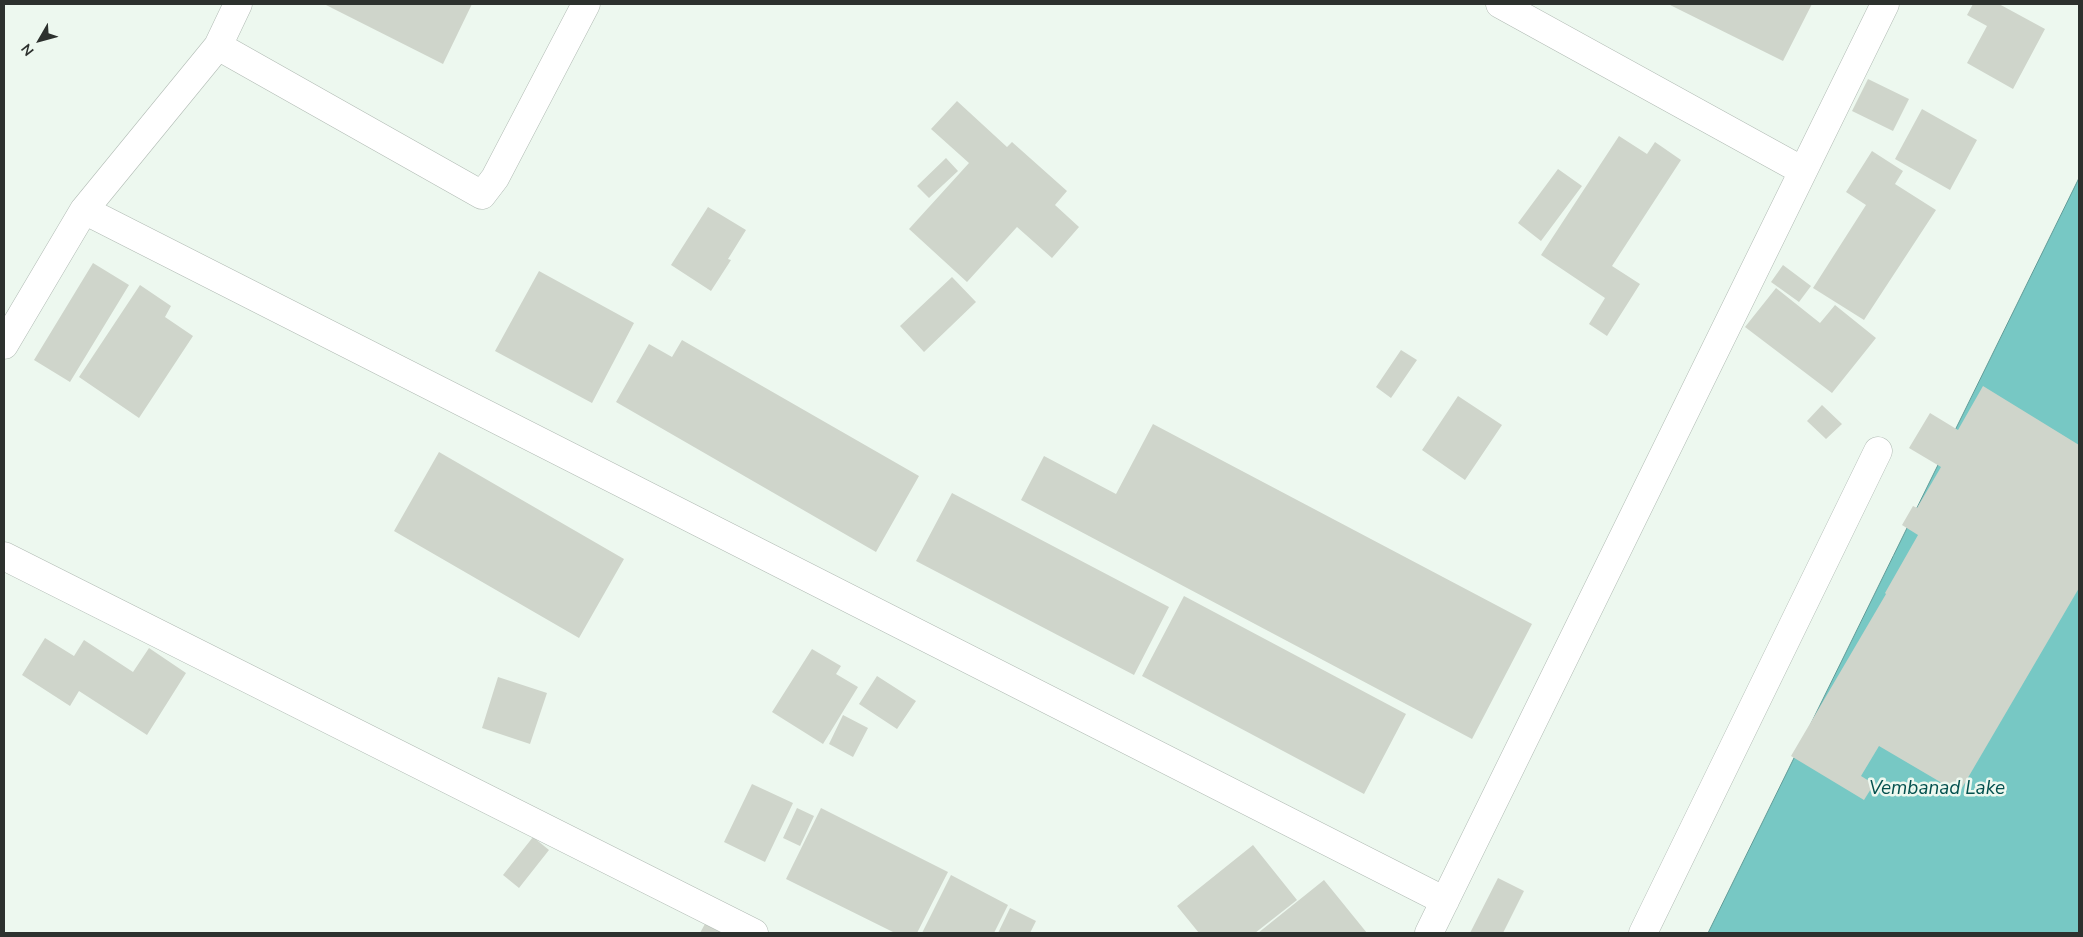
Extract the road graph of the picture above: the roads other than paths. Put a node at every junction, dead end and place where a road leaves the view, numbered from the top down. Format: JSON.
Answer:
{"nodes":[{"id":1,"x":238,"y":4,"type":"edge"},
{"id":2,"x":586,"y":4,"type":"edge"},
{"id":3,"x":1500,"y":4,"type":"edge"},
{"id":4,"x":1885,"y":4,"type":"edge"},
{"id":5,"x":218,"y":46,"type":"junction"},
{"id":6,"x":1803,"y":171,"type":"junction"},
{"id":7,"x":84,"y":210,"type":"junction"},
{"id":8,"x":4,"y":345,"type":"edge"},
{"id":9,"x":1878,"y":451,"type":"dead end"},
{"id":10,"x":4,"y":556,"type":"edge"},
{"id":11,"x":1445,"y":901,"type":"junction"},
{"id":12,"x":754,"y":933,"type":"edge"},
{"id":13,"x":1429,"y":933,"type":"edge"},
{"id":14,"x":1643,"y":933,"type":"edge"}],
"edges":[{"from":1,"to":5,"type":"lane"},
{"from":2,"to":5,"type":"lane"},
{"from":3,"to":6,"type":"lane"},
{"from":4,"to":6,"type":"lane"},
{"from":5,"to":7,"type":"lane"},
{"from":6,"to":11,"type":"lane"},
{"from":7,"to":8,"type":"lane"},
{"from":7,"to":11,"type":"lane"},
{"from":9,"to":14,"type":"lane"},
{"from":10,"to":12,"type":"lane"},
{"from":11,"to":13,"type":"lane"}]}
